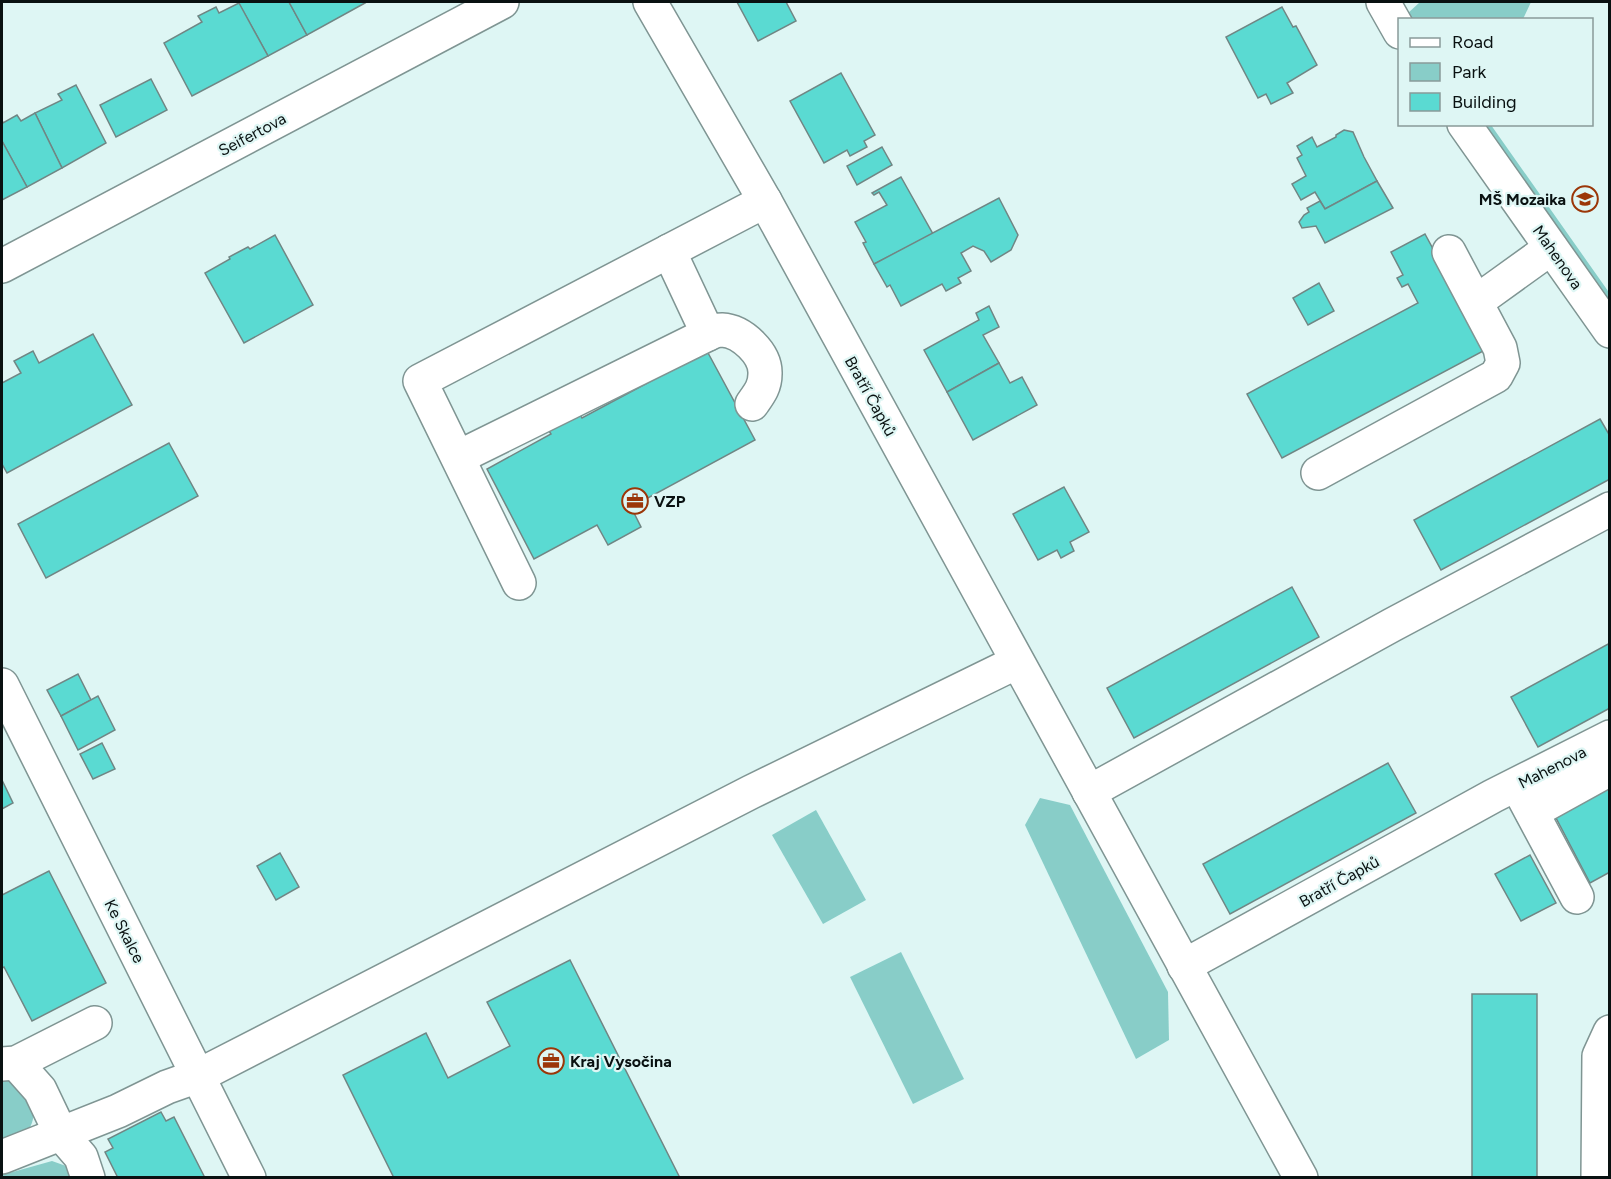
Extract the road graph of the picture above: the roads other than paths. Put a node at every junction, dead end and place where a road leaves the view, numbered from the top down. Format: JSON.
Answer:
{"nodes":[{"id":1,"x":502,"y":2,"type":"edge"},
{"id":2,"x":650,"y":2,"type":"edge"},
{"id":3,"x":1383,"y":2,"type":"edge"},
{"id":4,"x":1398,"y":28,"type":"edge"},
{"id":5,"x":1465,"y":126,"type":"edge"},
{"id":6,"x":765,"y":201,"type":"junction"},
{"id":7,"x":1551,"y":248,"type":"junction"},
{"id":8,"x":669,"y":251,"type":"junction"},
{"id":9,"x":1449,"y":252,"type":"dead end"},
{"id":10,"x":2,"y":266,"type":"edge"},
{"id":11,"x":1476,"y":302,"type":"junction"},
{"id":12,"x":1610,"y":331,"type":"edge"},
{"id":13,"x":708,"y":334,"type":"junction"},
{"id":14,"x":752,"y":404,"type":"dead end"},
{"id":15,"x":459,"y":457,"type":"junction"},
{"id":16,"x":1318,"y":473,"type":"dead end"},
{"id":17,"x":1610,"y":509,"type":"edge"},
{"id":18,"x":519,"y":583,"type":"dead end"},
{"id":19,"x":1017,"y":662,"type":"junction"},
{"id":20,"x":2,"y":685,"type":"edge"},
{"id":21,"x":1610,"y":737,"type":"edge"},
{"id":22,"x":1610,"y":769,"type":"edge"},
{"id":23,"x":1089,"y":792,"type":"junction"},
{"id":24,"x":1514,"y":798,"type":"junction"},
{"id":25,"x":1576,"y":897,"type":"dead end"},
{"id":26,"x":1184,"y":966,"type":"junction"},
{"id":27,"x":95,"y":1023,"type":"dead end"},
{"id":28,"x":1610,"y":1032,"type":"edge"},
{"id":29,"x":9,"y":1064,"type":"edge"},
{"id":30,"x":198,"y":1076,"type":"junction"},
{"id":31,"x":61,"y":1134,"type":"junction"},
{"id":32,"x":2,"y":1156,"type":"edge"},
{"id":33,"x":88,"y":1178,"type":"edge"},
{"id":34,"x":249,"y":1178,"type":"edge"},
{"id":35,"x":1301,"y":1178,"type":"edge"},
{"id":36,"x":1598,"y":1178,"type":"edge"}],
"edges":[{"from":1,"to":10,"type":"street","name":"Seifertova"},
{"from":2,"to":6,"type":"street","name":"Bratří Čapků"},
{"from":3,"to":4,"type":"street"},
{"from":5,"to":7,"type":"street","name":"Mahenova"},
{"from":6,"to":8,"type":"street"},
{"from":6,"to":19,"type":"street","name":"Bratří Čapků"},
{"from":7,"to":11,"type":"street"},
{"from":7,"to":12,"type":"street","name":"Mahenova"},
{"from":8,"to":13,"type":"street"},
{"from":8,"to":15,"type":"street"},
{"from":9,"to":11,"type":"street"},
{"from":11,"to":16,"type":"street"},
{"from":13,"to":14,"type":"street"},
{"from":13,"to":15,"type":"street"},
{"from":15,"to":18,"type":"street"},
{"from":17,"to":23,"type":"street"},
{"from":19,"to":23,"type":"street","name":"Bratří Čapků"},
{"from":19,"to":30,"type":"street"},
{"from":20,"to":30,"type":"street","name":"Ke Skalce"},
{"from":21,"to":24,"type":"street","name":"Mahenova"},
{"from":22,"to":24,"type":"street"},
{"from":23,"to":26,"type":"street","name":"Bratří Čapků"},
{"from":24,"to":25,"type":"street"},
{"from":24,"to":26,"type":"street","name":"Bratří Čapků"},
{"from":26,"to":35,"type":"street","name":"Bratří Čapků"},
{"from":27,"to":29,"type":"street"},
{"from":28,"to":36,"type":"street"},
{"from":29,"to":31,"type":"street"},
{"from":30,"to":31,"type":"street"},
{"from":30,"to":34,"type":"street","name":"Ke Skalce"},
{"from":31,"to":32,"type":"street"},
{"from":31,"to":33,"type":"street"}]}
